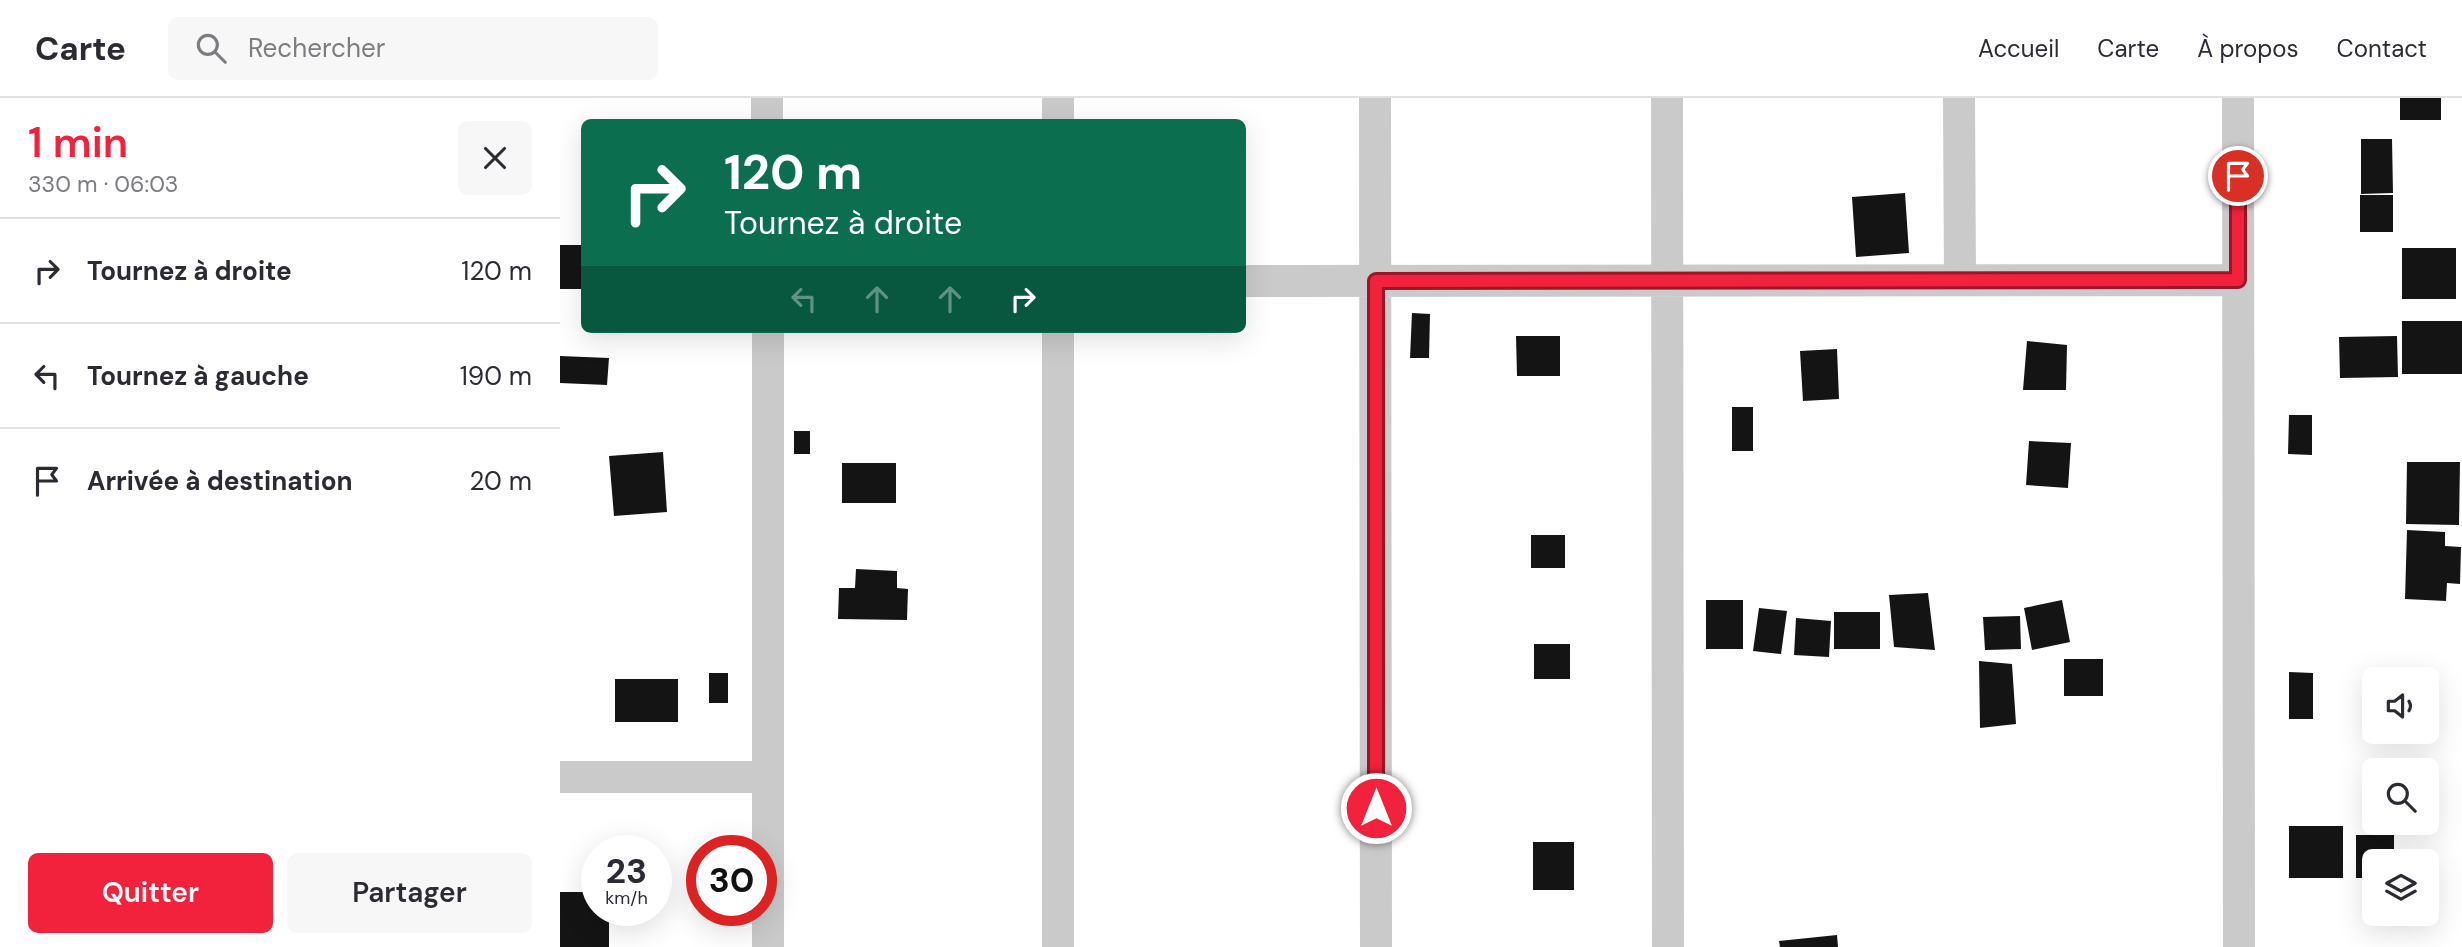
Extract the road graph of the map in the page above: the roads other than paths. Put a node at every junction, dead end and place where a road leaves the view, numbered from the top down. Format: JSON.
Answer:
{"nodes":[{"id":1,"x":767,"y":98,"type":"edge"},
{"id":2,"x":1058,"y":98,"type":"edge"},
{"id":3,"x":1376,"y":98,"type":"edge"},
{"id":4,"x":1667,"y":98,"type":"edge"},
{"id":5,"x":1959,"y":98,"type":"edge"},
{"id":6,"x":2238,"y":98,"type":"edge"},
{"id":7,"x":767,"y":119,"type":"edge"},
{"id":8,"x":1058,"y":119,"type":"edge"},
{"id":9,"x":1959,"y":280,"type":"junction"},
{"id":10,"x":2238,"y":280,"type":"junction"},
{"id":11,"x":1246,"y":281,"type":"edge"},
{"id":12,"x":1376,"y":281,"type":"junction"},
{"id":13,"x":1667,"y":281,"type":"junction"},
{"id":14,"x":768,"y":333,"type":"edge"},
{"id":15,"x":1058,"y":333,"type":"edge"},
{"id":16,"x":560,"y":777,"type":"edge"},
{"id":17,"x":768,"y":777,"type":"junction"},
{"id":18,"x":768,"y":947,"type":"edge"},
{"id":19,"x":1058,"y":947,"type":"edge"},
{"id":20,"x":1376,"y":947,"type":"edge"},
{"id":21,"x":1668,"y":947,"type":"edge"},
{"id":22,"x":2239,"y":947,"type":"edge"}],
"edges":[{"from":1,"to":7,"type":"street"},
{"from":2,"to":8,"type":"street"},
{"from":3,"to":12,"type":"street"},
{"from":4,"to":13,"type":"street"},
{"from":5,"to":9,"type":"street"},
{"from":6,"to":10,"type":"street"},
{"from":9,"to":10,"type":"street"},
{"from":9,"to":13,"type":"street"},
{"from":10,"to":22,"type":"street"},
{"from":11,"to":12,"type":"street"},
{"from":12,"to":13,"type":"street"},
{"from":12,"to":20,"type":"street"},
{"from":13,"to":21,"type":"street"},
{"from":14,"to":17,"type":"street"},
{"from":15,"to":19,"type":"street"},
{"from":16,"to":17,"type":"street"},
{"from":17,"to":18,"type":"street"}]}
